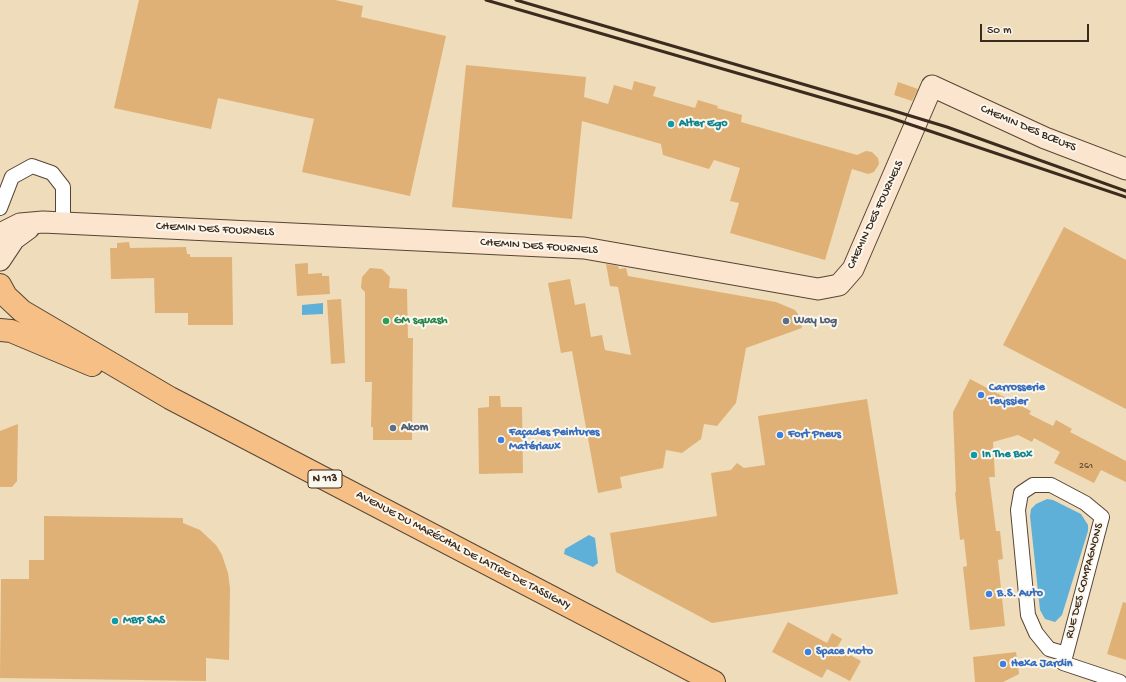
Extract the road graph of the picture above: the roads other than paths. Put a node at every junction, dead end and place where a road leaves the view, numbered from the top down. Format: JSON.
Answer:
{"nodes":[{"id":1,"x":932,"y":86,"type":"joint"},
{"id":2,"x":1126,"y":169,"type":"edge"},
{"id":3,"x":0,"y":208,"type":"edge"},
{"id":4,"x":59,"y":223,"type":"junction"},
{"id":5,"x":0,"y":234,"type":"edge"},
{"id":6,"x":0,"y":260,"type":"edge"},
{"id":7,"x":0,"y":285,"type":"edge"},
{"id":8,"x":0,"y":330,"type":"edge"},
{"id":9,"x":170,"y":398,"type":"junction"},
{"id":10,"x":1066,"y":654,"type":"junction"},
{"id":11,"x":714,"y":682,"type":"edge"},
{"id":12,"x":1120,"y":682,"type":"edge"}],
"edges":[{"from":1,"to":2,"type":"street","name":"CHEMIN DES BŒUFS"},
{"from":1,"to":4,"type":"street","name":"CHEMIN DES FOURNELS"},
{"from":3,"to":4,"type":"street"},
{"from":4,"to":5,"type":"street","name":"CHEMIN DES FOURNELS"},
{"from":4,"to":6,"type":"street","name":"CHEMIN DES FOURNELS"},
{"from":7,"to":9,"type":"main road","name":"AVENUE DU MARÉCHAL DE LATTRE DE TASSIGNY","number":"N 113"},
{"from":8,"to":9,"type":"main road","name":"AVENUE DU MARÉCHAL DE LATTRE DE TASSIGNY","number":"N 113"},
{"from":9,"to":11,"type":"main road","name":"AVENUE DU MARÉCHAL DE LATTRE DE TASSIGNY","number":"N 113"},
{"from":10,"to":10,"type":"street","name":"RUE DES COMPAGNONS"},
{"from":10,"to":12,"type":"street","name":"RUE DES COMPAGNONS"}]}
